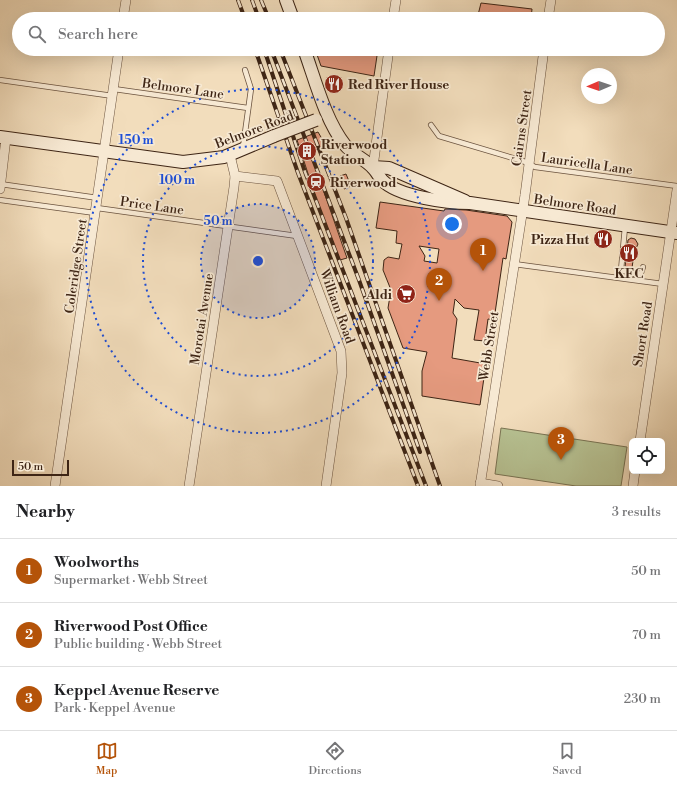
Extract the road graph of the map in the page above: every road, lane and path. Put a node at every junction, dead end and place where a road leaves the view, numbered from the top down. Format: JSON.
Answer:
{"nodes":[{"id":1,"x":126,"y":0,"type":"edge"},
{"id":2,"x":286,"y":0,"type":"edge"},
{"id":3,"x":396,"y":0,"type":"edge"},
{"id":4,"x":551,"y":0,"type":"edge"},
{"id":5,"x":124,"y":12,"type":"edge"},
{"id":6,"x":290,"y":12,"type":"edge"},
{"id":7,"x":395,"y":12,"type":"edge"},
{"id":8,"x":549,"y":12,"type":"edge"},
{"id":9,"x":118,"y":56,"type":"edge"},
{"id":10,"x":307,"y":56,"type":"edge"},
{"id":11,"x":388,"y":56,"type":"edge"},
{"id":12,"x":543,"y":56,"type":"edge"},
{"id":13,"x":245,"y":70,"type":"dead end"},
{"id":14,"x":0,"y":80,"type":"edge"},
{"id":15,"x":113,"y":92,"type":"junction"},
{"id":16,"x":248,"y":108,"type":"junction"},
{"id":17,"x":329,"y":116,"type":"junction"},
{"id":18,"x":432,"y":126,"type":"dead end"},
{"id":19,"x":3,"y":137,"type":"edge"},
{"id":20,"x":242,"y":150,"type":"junction"},
{"id":21,"x":105,"y":152,"type":"junction"},
{"id":22,"x":230,"y":155,"type":"junction"},
{"id":23,"x":529,"y":164,"type":"junction"},
{"id":24,"x":373,"y":167,"type":"junction"},
{"id":25,"x":235,"y":176,"type":"junction"},
{"id":26,"x":0,"y":186,"type":"edge"},
{"id":27,"x":677,"y":186,"type":"edge"},
{"id":28,"x":677,"y":190,"type":"edge"},
{"id":29,"x":98,"y":198,"type":"junction"},
{"id":30,"x":0,"y":200,"type":"edge"},
{"id":31,"x":96,"y":211,"type":"junction"},
{"id":32,"x":522,"y":211,"type":"junction"},
{"id":33,"x":625,"y":225,"type":"junction"},
{"id":34,"x":228,"y":227,"type":"junction"},
{"id":35,"x":674,"y":232,"type":"edge"},
{"id":36,"x":299,"y":236,"type":"junction"},
{"id":37,"x":514,"y":264,"type":"junction"},
{"id":38,"x":643,"y":267,"type":"dead end"},
{"id":39,"x":663,"y":284,"type":"junction"},
{"id":40,"x":640,"y":438,"type":"edge"},
{"id":41,"x":635,"y":474,"type":"edge"},
{"id":42,"x":480,"y":485,"type":"edge"},
{"id":43,"x":55,"y":486,"type":"edge"},
{"id":44,"x":189,"y":486,"type":"edge"},
{"id":45,"x":326,"y":486,"type":"edge"},
{"id":46,"x":498,"y":486,"type":"edge"},
{"id":47,"x":633,"y":486,"type":"edge"}],
"edges":[{"from":1,"to":5,"type":"street"},
{"from":2,"to":6,"type":"main road"},
{"from":3,"to":7,"type":"street"},
{"from":4,"to":8,"type":"street"},
{"from":9,"to":15,"type":"street","name":"Coleridge Street"},
{"from":10,"to":17,"type":"main road"},
{"from":11,"to":24,"type":"street"},
{"from":12,"to":23,"type":"street","name":"Cairns Street"},
{"from":13,"to":16,"type":"lane"},
{"from":14,"to":15,"type":"lane","name":"Belmore Lane"},
{"from":15,"to":16,"type":"lane","name":"Belmore Lane"},
{"from":15,"to":21,"type":"street","name":"Coleridge Street"},
{"from":16,"to":20,"type":"lane"},
{"from":17,"to":20,"type":"main road","name":"Belmore Road","bridge":true},
{"from":17,"to":24,"type":"main road","name":"Belmore Road"},
{"from":18,"to":23,"type":"lane","name":"Lauricella Lane"},
{"from":19,"to":21,"type":"main road","name":"Belmore Road"},
{"from":19,"to":26,"type":"street"},
{"from":20,"to":22,"type":"main road","name":"Belmore Road"},
{"from":21,"to":22,"type":"main road","name":"Belmore Road"},
{"from":21,"to":29,"type":"street","name":"Coleridge Street"},
{"from":22,"to":25,"type":"street","name":"Morotai Avenue"},
{"from":23,"to":27,"type":"lane","name":"Lauricella Lane"},
{"from":23,"to":32,"type":"street","name":"Cairns Street"},
{"from":24,"to":32,"type":"main road","name":"Belmore Road"},
{"from":25,"to":34,"type":"street","name":"Morotai Avenue"},
{"from":25,"to":36,"type":"street","name":"William Road"},
{"from":26,"to":29,"type":"lane"},
{"from":28,"to":35,"type":"street","name":"Short Road"},
{"from":29,"to":31,"type":"street","name":"Coleridge Street"},
{"from":30,"to":31,"type":"lane","name":"Price Lane"},
{"from":31,"to":34,"type":"lane","name":"Price Lane"},
{"from":31,"to":43,"type":"street","name":"Coleridge Street"},
{"from":32,"to":33,"type":"main road","name":"Belmore Road"},
{"from":32,"to":37,"type":"street","name":"Webb Street"},
{"from":33,"to":35,"type":"main road","name":"Belmore Road"},
{"from":33,"to":38,"type":"lane"},
{"from":34,"to":36,"type":"lane","name":"Price Lane"},
{"from":34,"to":44,"type":"street","name":"Morotai Avenue"},
{"from":35,"to":39,"type":"street","name":"Short Road"},
{"from":36,"to":45,"type":"street","name":"William Road"},
{"from":37,"to":39,"type":"lane"},
{"from":37,"to":42,"type":"street","name":"Webb Street"},
{"from":39,"to":40,"type":"street","name":"Short Road"},
{"from":41,"to":47,"type":"street"},
{"from":42,"to":46,"type":"street"}]}
